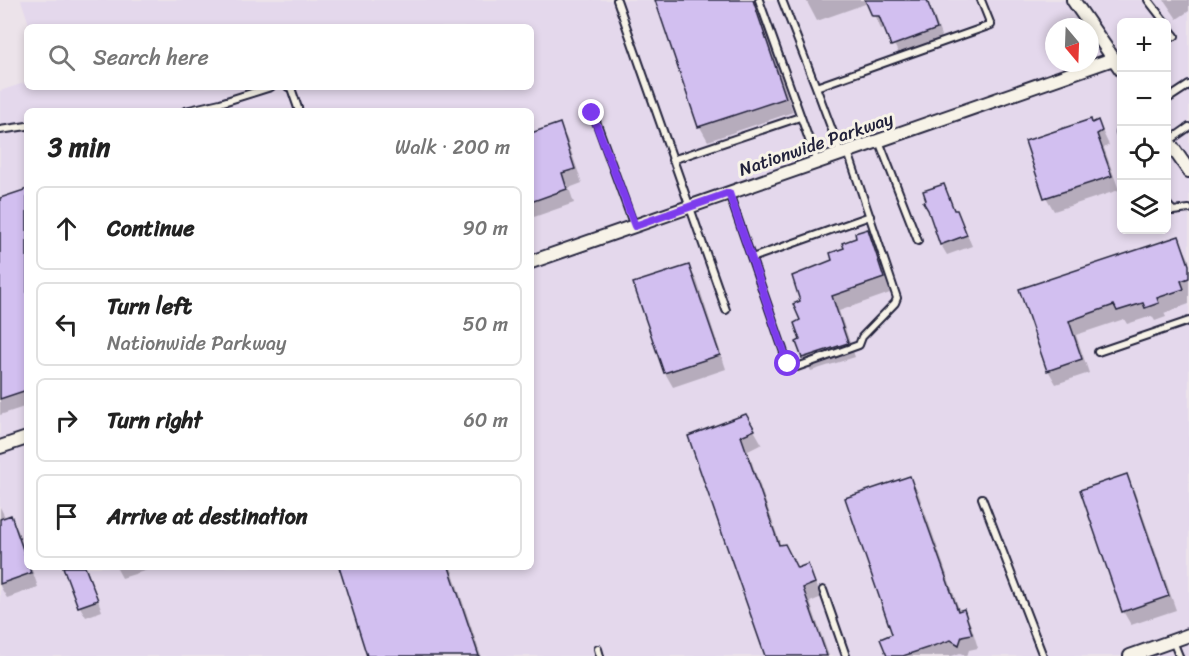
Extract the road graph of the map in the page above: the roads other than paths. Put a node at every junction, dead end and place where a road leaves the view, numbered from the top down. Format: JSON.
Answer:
{"nodes":[{"id":1,"x":617,"y":0,"type":"edge"},
{"id":2,"x":759,"y":0,"type":"edge"},
{"id":3,"x":782,"y":0,"type":"edge"},
{"id":4,"x":981,"y":0,"type":"edge"},
{"id":5,"x":1073,"y":0,"type":"edge"},
{"id":6,"x":1148,"y":0,"type":"edge"},
{"id":7,"x":1162,"y":18,"type":"edge"},
{"id":8,"x":1171,"y":31,"type":"edge"},
{"id":9,"x":1175,"y":36,"type":"dead end"},
{"id":10,"x":1113,"y":59,"type":"junction"},
{"id":11,"x":1117,"y":64,"type":"edge"},
{"id":12,"x":1189,"y":85,"type":"edge"},
{"id":13,"x":816,"y":87,"type":"junction"},
{"id":14,"x":261,"y":90,"type":"edge"},
{"id":15,"x":292,"y":90,"type":"edge"},
{"id":16,"x":1171,"y":97,"type":"edge"},
{"id":17,"x":198,"y":108,"type":"edge"},
{"id":18,"x":298,"y":108,"type":"edge"},
{"id":19,"x":592,"y":113,"type":"dead end"},
{"id":20,"x":800,"y":117,"type":"junction"},
{"id":21,"x":24,"y":126,"type":"edge"},
{"id":22,"x":1189,"y":127,"type":"edge"},
{"id":23,"x":0,"y":130,"type":"edge"},
{"id":24,"x":1171,"y":138,"type":"edge"},
{"id":25,"x":879,"y":141,"type":"junction"},
{"id":26,"x":1171,"y":144,"type":"edge"},
{"id":27,"x":845,"y":153,"type":"junction"},
{"id":28,"x":672,"y":160,"type":"junction"},
{"id":29,"x":817,"y":163,"type":"junction"},
{"id":30,"x":1189,"y":171,"type":"edge"},
{"id":31,"x":729,"y":193,"type":"junction"},
{"id":32,"x":691,"y":207,"type":"junction"},
{"id":33,"x":1171,"y":208,"type":"edge"},
{"id":34,"x":1189,"y":209,"type":"edge"},
{"id":35,"x":870,"y":216,"type":"junction"},
{"id":36,"x":635,"y":226,"type":"junction"},
{"id":37,"x":918,"y":241,"type":"dead end"},
{"id":38,"x":752,"y":258,"type":"junction"},
{"id":39,"x":534,"y":261,"type":"edge"},
{"id":40,"x":726,"y":310,"type":"dead end"},
{"id":41,"x":1189,"y":321,"type":"edge"},
{"id":42,"x":1098,"y":352,"type":"dead end"},
{"id":43,"x":24,"y":439,"type":"edge"},
{"id":44,"x":0,"y":447,"type":"edge"},
{"id":45,"x":982,"y":498,"type":"dead end"},
{"id":46,"x":823,"y":590,"type":"dead end"},
{"id":47,"x":1189,"y":635,"type":"edge"},
{"id":48,"x":1173,"y":640,"type":"junction"},
{"id":49,"x":597,"y":649,"type":"dead end"},
{"id":50,"x":600,"y":656,"type":"edge"},
{"id":51,"x":846,"y":656,"type":"edge"},
{"id":52,"x":1043,"y":656,"type":"edge"},
{"id":53,"x":1130,"y":656,"type":"edge"},
{"id":54,"x":1179,"y":656,"type":"edge"}],
"edges":[{"from":1,"to":28,"type":"lane"},
{"from":2,"to":20,"type":"lane"},
{"from":3,"to":13,"type":"lane"},
{"from":4,"to":13,"type":"lane"},
{"from":5,"to":10,"type":"street"},
{"from":6,"to":7,"type":"lane"},
{"from":8,"to":9,"type":"lane"},
{"from":10,"to":11,"type":"street"},
{"from":10,"to":25,"type":"street","name":"Nationwide Parkway"},
{"from":12,"to":16,"type":"lane"},
{"from":13,"to":27,"type":"lane"},
{"from":14,"to":17,"type":"lane"},
{"from":15,"to":18,"type":"lane"},
{"from":19,"to":36,"type":"lane"},
{"from":20,"to":28,"type":"lane"},
{"from":20,"to":29,"type":"lane"},
{"from":21,"to":23,"type":"lane"},
{"from":22,"to":24,"type":"lane"},
{"from":25,"to":27,"type":"street","name":"Nationwide Parkway"},
{"from":25,"to":37,"type":"lane"},
{"from":26,"to":30,"type":"street"},
{"from":27,"to":29,"type":"street","name":"Nationwide Parkway"},
{"from":27,"to":35,"type":"lane"},
{"from":28,"to":32,"type":"lane"},
{"from":29,"to":31,"type":"street","name":"Nationwide Parkway"},
{"from":31,"to":32,"type":"street","name":"Nationwide Parkway"},
{"from":31,"to":38,"type":"lane"},
{"from":32,"to":36,"type":"street","name":"Nationwide Parkway"},
{"from":32,"to":40,"type":"lane"},
{"from":33,"to":34,"type":"lane"},
{"from":35,"to":38,"type":"lane"},
{"from":35,"to":38,"type":"lane"},
{"from":36,"to":39,"type":"street","name":"Nationwide Parkway"},
{"from":41,"to":42,"type":"lane"},
{"from":43,"to":44,"type":"street"},
{"from":45,"to":52,"type":"lane"},
{"from":46,"to":51,"type":"lane"},
{"from":47,"to":48,"type":"street"},
{"from":48,"to":53,"type":"street"},
{"from":48,"to":54,"type":"lane"},
{"from":49,"to":50,"type":"lane"}]}
